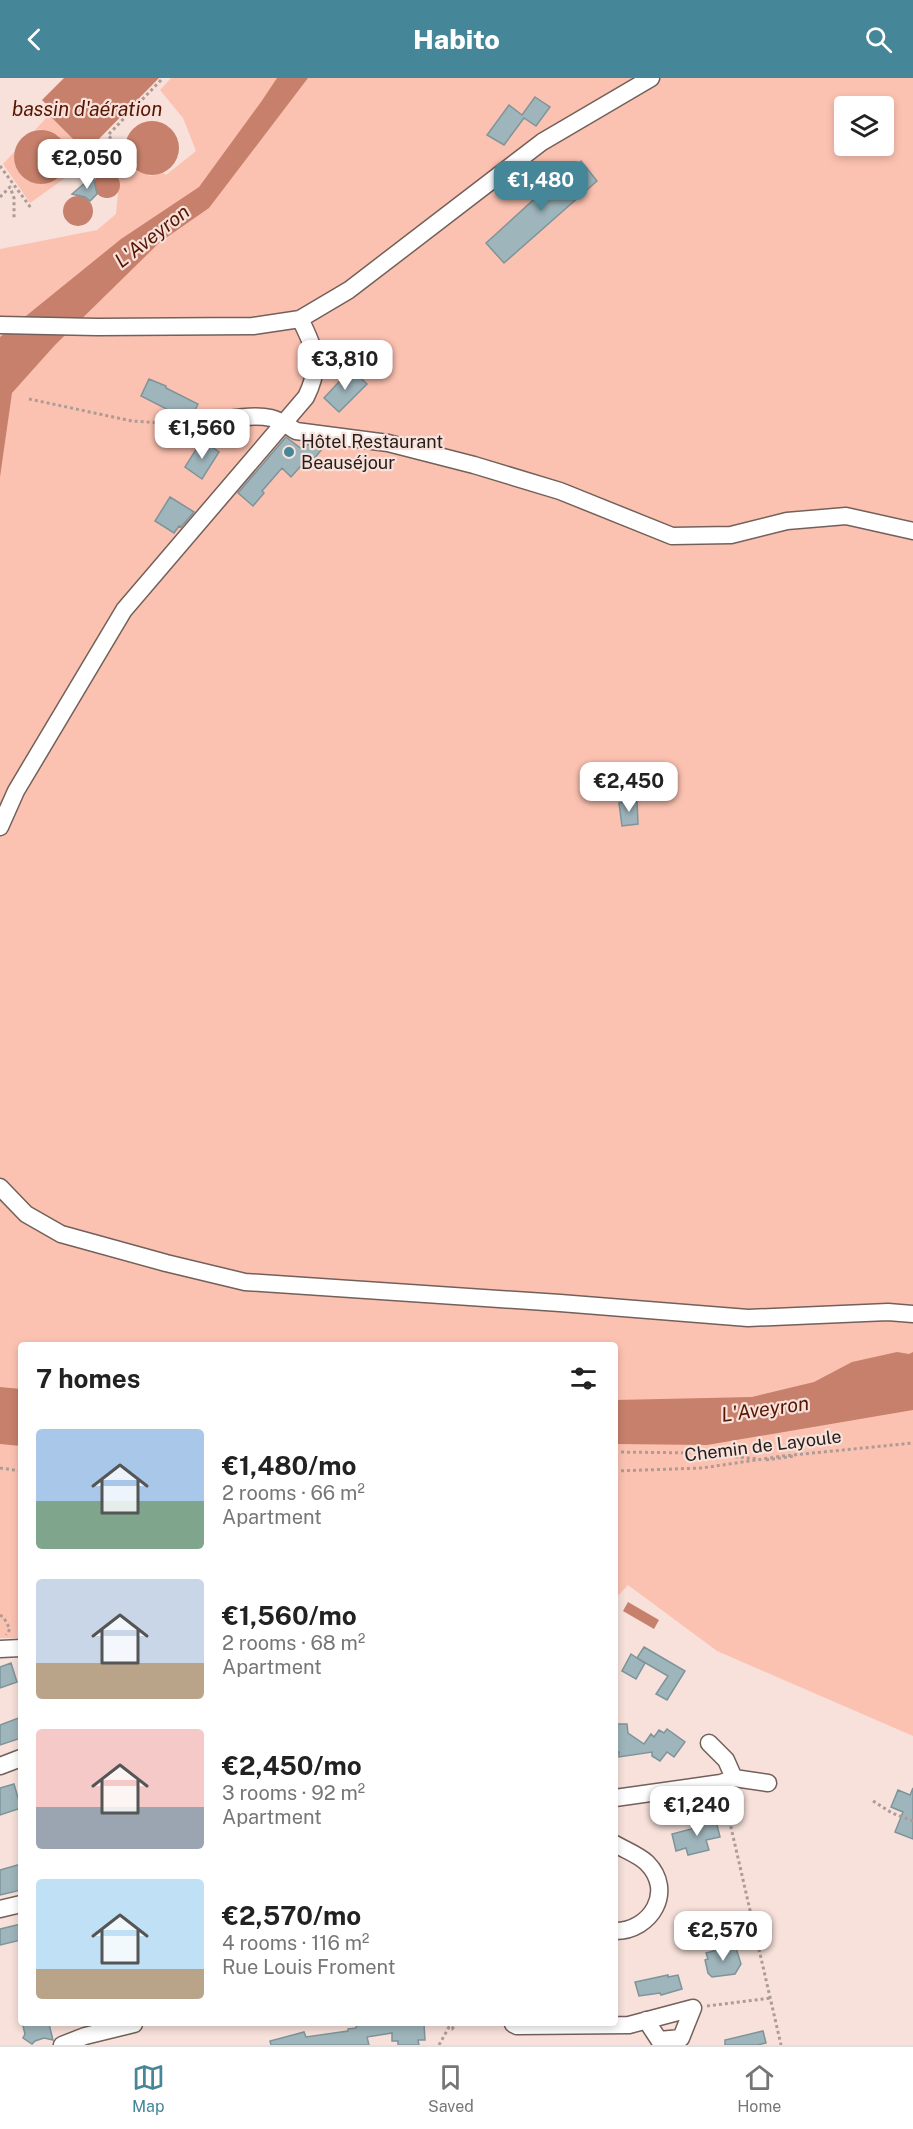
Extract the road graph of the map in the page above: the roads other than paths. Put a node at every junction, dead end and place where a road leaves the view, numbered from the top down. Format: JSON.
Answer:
{"nodes":[{"id":1,"x":651,"y":78,"type":"edge"},
{"id":2,"x":300,"y":319,"type":"junction"},
{"id":3,"x":0,"y":325,"type":"edge"},
{"id":4,"x":284,"y":422,"type":"junction"},
{"id":5,"x":193,"y":425,"type":"road end"},
{"id":6,"x":913,"y":531,"type":"edge"},
{"id":7,"x":0,"y":827,"type":"edge"},
{"id":8,"x":0,"y":1187,"type":"edge"},
{"id":9,"x":913,"y":1314,"type":"edge"},
{"id":10,"x":2,"y":1642,"type":"edge"},
{"id":11,"x":18,"y":1647,"type":"edge"},
{"id":12,"x":709,"y":1743,"type":"dead end"},
{"id":13,"x":18,"y":1759,"type":"edge"},
{"id":14,"x":0,"y":1766,"type":"edge"},
{"id":15,"x":728,"y":1780,"type":"junction"},
{"id":16,"x":768,"y":1783,"type":"dead end"},
{"id":17,"x":618,"y":1798,"type":"edge"},
{"id":18,"x":618,"y":1846,"type":"edge"},
{"id":19,"x":18,"y":1905,"type":"edge"},
{"id":20,"x":0,"y":1909,"type":"edge"},
{"id":21,"x":618,"y":1930,"type":"edge"},
{"id":22,"x":646,"y":2020,"type":"junction"},
{"id":23,"x":618,"y":2025,"type":"edge"},
{"id":24,"x":126,"y":2026,"type":"edge"},
{"id":25,"x":62,"y":2045,"type":"edge"}],
"edges":[{"from":1,"to":2,"type":"street"},
{"from":2,"to":3,"type":"street"},
{"from":2,"to":4,"type":"street"},
{"from":4,"to":5,"type":"street"},
{"from":4,"to":6,"type":"street"},
{"from":4,"to":7,"type":"street"},
{"from":8,"to":9,"type":"street"},
{"from":10,"to":11,"type":"street"},
{"from":12,"to":15,"type":"street"},
{"from":13,"to":14,"type":"street"},
{"from":15,"to":16,"type":"street"},
{"from":15,"to":17,"type":"street"},
{"from":18,"to":21,"type":"street"},
{"from":19,"to":20,"type":"street"},
{"from":22,"to":22,"type":"street"},
{"from":22,"to":23,"type":"street"},
{"from":24,"to":25,"type":"street"}]}
